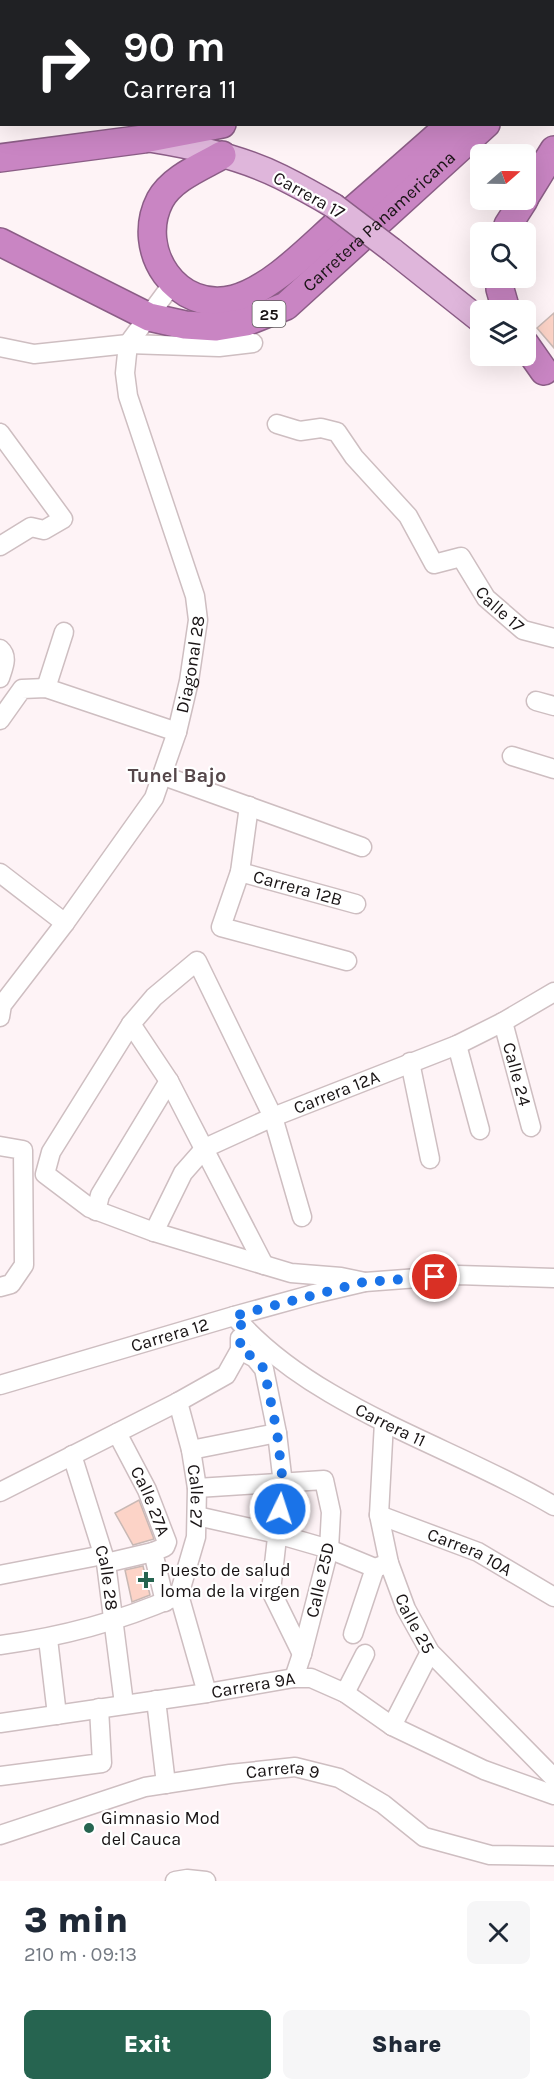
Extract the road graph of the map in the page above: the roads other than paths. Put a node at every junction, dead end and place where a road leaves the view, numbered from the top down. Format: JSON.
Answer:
{"nodes":[{"id":1,"x":208,"y":126,"type":"edge"},
{"id":2,"x":449,"y":126,"type":"edge"},
{"id":3,"x":484,"y":126,"type":"edge"},
{"id":4,"x":144,"y":139,"type":"junction"},
{"id":5,"x":554,"y":150,"type":"edge"},
{"id":6,"x":222,"y":154,"type":"junction"},
{"id":7,"x":0,"y":158,"type":"edge"},
{"id":8,"x":536,"y":179,"type":"edge"},
{"id":9,"x":0,"y":242,"type":"edge"},
{"id":10,"x":173,"y":283,"type":"junction"},
{"id":11,"x":470,"y":312,"type":"edge"},
{"id":12,"x":149,"y":317,"type":"junction"},
{"id":13,"x":253,"y":343,"type":"dead end"},
{"id":14,"x":128,"y":344,"type":"junction"},
{"id":15,"x":0,"y":347,"type":"edge"},
{"id":16,"x":277,"y":424,"type":"dead end"},
{"id":17,"x":0,"y":433,"type":"edge"},
{"id":18,"x":0,"y":546,"type":"edge"},
{"id":19,"x":64,"y":632,"type":"dead end"},
{"id":20,"x":554,"y":638,"type":"edge"},
{"id":21,"x":0,"y":649,"type":"edge"},
{"id":22,"x":0,"y":678,"type":"edge"},
{"id":23,"x":46,"y":688,"type":"junction"},
{"id":24,"x":536,"y":701,"type":"dead end"},
{"id":25,"x":554,"y":706,"type":"edge"},
{"id":26,"x":0,"y":720,"type":"edge"},
{"id":27,"x":177,"y":732,"type":"junction"},
{"id":28,"x":512,"y":756,"type":"dead end"},
{"id":29,"x":554,"y":769,"type":"edge"},
{"id":30,"x":164,"y":776,"type":"junction"},
{"id":31,"x":249,"y":806,"type":"junction"},
{"id":32,"x":362,"y":847,"type":"dead end"},
{"id":33,"x":240,"y":872,"type":"junction"},
{"id":34,"x":0,"y":873,"type":"edge"},
{"id":35,"x":356,"y":904,"type":"dead end"},
{"id":36,"x":65,"y":923,"type":"junction"},
{"id":37,"x":347,"y":961,"type":"dead end"},
{"id":38,"x":554,"y":992,"type":"edge"},
{"id":39,"x":1,"y":1009,"type":"edge"},
{"id":40,"x":503,"y":1022,"type":"junction"},
{"id":41,"x":131,"y":1024,"type":"junction"},
{"id":42,"x":457,"y":1045,"type":"junction"},
{"id":43,"x":410,"y":1062,"type":"junction"},
{"id":44,"x":169,"y":1081,"type":"junction"},
{"id":45,"x":273,"y":1117,"type":"junction"},
{"id":46,"x":531,"y":1126,"type":"dead end"},
{"id":47,"x":480,"y":1130,"type":"dead end"},
{"id":48,"x":0,"y":1146,"type":"edge"},
{"id":49,"x":205,"y":1148,"type":"junction"},
{"id":50,"x":430,"y":1159,"type":"dead end"},
{"id":51,"x":96,"y":1211,"type":"junction"},
{"id":52,"x":302,"y":1217,"type":"dead end"},
{"id":53,"x":154,"y":1232,"type":"junction"},
{"id":54,"x":264,"y":1265,"type":"junction"},
{"id":55,"x":554,"y":1278,"type":"edge"},
{"id":56,"x":364,"y":1282,"type":"junction"},
{"id":57,"x":0,"y":1287,"type":"edge"},
{"id":58,"x":237,"y":1320,"type":"junction"},
{"id":59,"x":240,"y":1350,"type":"junction"},
{"id":60,"x":0,"y":1385,"type":"edge"},
{"id":61,"x":178,"y":1401,"type":"junction"},
{"id":62,"x":384,"y":1422,"type":"junction"},
{"id":63,"x":277,"y":1432,"type":"junction"},
{"id":64,"x":117,"y":1433,"type":"junction"},
{"id":65,"x":191,"y":1450,"type":"junction"},
{"id":66,"x":72,"y":1455,"type":"junction"},
{"id":67,"x":283,"y":1484,"type":"junction"},
{"id":68,"x":197,"y":1488,"type":"junction"},
{"id":69,"x":0,"y":1492,"type":"edge"},
{"id":70,"x":554,"y":1506,"type":"edge"},
{"id":71,"x":380,"y":1515,"type":"junction"},
{"id":72,"x":197,"y":1516,"type":"junction"},
{"id":73,"x":277,"y":1534,"type":"junction"},
{"id":74,"x":329,"y":1549,"type":"junction"},
{"id":75,"x":153,"y":1552,"type":"junction"},
{"id":76,"x":104,"y":1559,"type":"junction"},
{"id":77,"x":382,"y":1566,"type":"junction"},
{"id":78,"x":0,"y":1575,"type":"edge"},
{"id":79,"x":554,"y":1597,"type":"edge"},
{"id":80,"x":172,"y":1598,"type":"junction"},
{"id":81,"x":114,"y":1620,"type":"junction"},
{"id":82,"x":353,"y":1634,"type":"dead end"},
{"id":83,"x":48,"y":1639,"type":"junction"},
{"id":84,"x":0,"y":1645,"type":"edge"},
{"id":85,"x":430,"y":1652,"type":"junction"},
{"id":86,"x":302,"y":1654,"type":"junction"},
{"id":87,"x":365,"y":1654,"type":"dead end"},
{"id":88,"x":294,"y":1678,"type":"junction"},
{"id":89,"x":207,"y":1694,"type":"junction"},
{"id":90,"x":345,"y":1694,"type":"junction"},
{"id":91,"x":156,"y":1700,"type":"junction"},
{"id":92,"x":124,"y":1704,"type":"junction"},
{"id":93,"x":99,"y":1708,"type":"junction"},
{"id":94,"x":57,"y":1715,"type":"junction"},
{"id":95,"x":1,"y":1718,"type":"edge"},
{"id":96,"x":392,"y":1726,"type":"junction"},
{"id":97,"x":0,"y":1776,"type":"edge"},
{"id":98,"x":554,"y":1778,"type":"edge"},
{"id":99,"x":166,"y":1784,"type":"junction"},
{"id":100,"x":554,"y":1795,"type":"edge"},
{"id":101,"x":0,"y":1835,"type":"edge"},
{"id":102,"x":554,"y":1856,"type":"edge"},
{"id":103,"x":175,"y":1881,"type":"edge"},
{"id":104,"x":206,"y":1881,"type":"edge"}],
"edges":[{"from":1,"to":4,"type":"highway"},
{"from":2,"to":10,"type":"highway"},
{"from":3,"to":12,"type":"highway","name":"Carretera Panamericana","number":"25"},
{"from":4,"to":6,"type":"main road","name":"Carrera 17"},
{"from":4,"to":7,"type":"highway"},
{"from":5,"to":8,"type":"highway"},
{"from":6,"to":10,"type":"highway"},
{"from":6,"to":11,"type":"main road","name":"Carrera 17","bridge":true},
{"from":9,"to":12,"type":"highway","name":"Carretera Panamericana","number":"25"},
{"from":10,"to":12,"type":"street"},
{"from":12,"to":14,"type":"street"},
{"from":13,"to":14,"type":"street"},
{"from":14,"to":15,"type":"street"},
{"from":14,"to":27,"type":"street","name":"Diagonal 28"},
{"from":16,"to":20,"type":"street","name":"Calle 17"},
{"from":17,"to":18,"type":"street"},
{"from":19,"to":23,"type":"street"},
{"from":21,"to":22,"type":"street"},
{"from":23,"to":26,"type":"street"},
{"from":23,"to":27,"type":"street"},
{"from":24,"to":25,"type":"street"},
{"from":27,"to":30,"type":"street","name":"Diagonal 28"},
{"from":28,"to":29,"type":"street"},
{"from":30,"to":31,"type":"street"},
{"from":30,"to":36,"type":"street","name":"Diagonal 28"},
{"from":31,"to":32,"type":"street"},
{"from":31,"to":33,"type":"street"},
{"from":33,"to":35,"type":"street","name":"Carrera 12B"},
{"from":33,"to":37,"type":"street"},
{"from":34,"to":36,"type":"street"},
{"from":36,"to":39,"type":"street","name":"Diagonal 28"},
{"from":38,"to":40,"type":"street","name":"Carrera 12A"},
{"from":40,"to":42,"type":"street","name":"Carrera 12A"},
{"from":40,"to":46,"type":"street","name":"Calle 24"},
{"from":41,"to":44,"type":"street"},
{"from":41,"to":45,"type":"street"},
{"from":41,"to":51,"type":"street"},
{"from":42,"to":43,"type":"street","name":"Carrera 12A"},
{"from":42,"to":47,"type":"street"},
{"from":43,"to":45,"type":"street","name":"Carrera 12A"},
{"from":43,"to":50,"type":"street"},
{"from":44,"to":49,"type":"street"},
{"from":44,"to":51,"type":"street"},
{"from":45,"to":49,"type":"street","name":"Carrera 12A"},
{"from":45,"to":52,"type":"street"},
{"from":48,"to":57,"type":"street"},
{"from":49,"to":53,"type":"street","name":"Carrera 12A"},
{"from":49,"to":54,"type":"street"},
{"from":51,"to":53,"type":"street"},
{"from":53,"to":54,"type":"street"},
{"from":54,"to":56,"type":"street"},
{"from":55,"to":56,"type":"street","name":"Carrera 12"},
{"from":56,"to":58,"type":"street","name":"Carrera 12"},
{"from":58,"to":59,"type":"street"},
{"from":58,"to":60,"type":"street","name":"Carrera 12"},
{"from":58,"to":62,"type":"street","name":"Carrera 11"},
{"from":59,"to":61,"type":"street"},
{"from":59,"to":63,"type":"street"},
{"from":61,"to":64,"type":"street"},
{"from":61,"to":65,"type":"street","name":"Calle 27"},
{"from":62,"to":70,"type":"street","name":"Carrera 11"},
{"from":62,"to":71,"type":"street","name":"Calle 25"},
{"from":63,"to":65,"type":"street"},
{"from":63,"to":67,"type":"street"},
{"from":64,"to":66,"type":"street"},
{"from":64,"to":75,"type":"street","name":"Calle 27A"},
{"from":65,"to":68,"type":"street","name":"Calle 27"},
{"from":66,"to":69,"type":"street"},
{"from":66,"to":76,"type":"street","name":"Calle 28"},
{"from":67,"to":68,"type":"street"},
{"from":67,"to":73,"type":"street"},
{"from":67,"to":74,"type":"street","name":"Calle 25D"},
{"from":68,"to":72,"type":"street","name":"Calle 27"},
{"from":71,"to":77,"type":"street","name":"Calle 25"},
{"from":71,"to":79,"type":"street","name":"Carrera 10A"},
{"from":72,"to":73,"type":"street"},
{"from":72,"to":80,"type":"street","name":"Calle 27"},
{"from":73,"to":74,"type":"street"},
{"from":73,"to":86,"type":"street"},
{"from":74,"to":77,"type":"street"},
{"from":74,"to":86,"type":"street","name":"Calle 25D"},
{"from":75,"to":76,"type":"street"},
{"from":75,"to":80,"type":"street","name":"Calle 27A"},
{"from":76,"to":78,"type":"street"},
{"from":76,"to":81,"type":"street","name":"Calle 28"},
{"from":77,"to":82,"type":"street"},
{"from":77,"to":85,"type":"street","name":"Calle 25"},
{"from":80,"to":81,"type":"street"},
{"from":80,"to":89,"type":"street"},
{"from":81,"to":83,"type":"street"},
{"from":81,"to":92,"type":"street","name":"Calle 28"},
{"from":83,"to":84,"type":"street"},
{"from":83,"to":94,"type":"street"},
{"from":85,"to":96,"type":"street"},
{"from":85,"to":98,"type":"street","name":"Calle 25"},
{"from":86,"to":88,"type":"street","name":"Calle 25D"},
{"from":87,"to":90,"type":"street"},
{"from":88,"to":89,"type":"street","name":"Carrera 9A"},
{"from":88,"to":90,"type":"street","name":"Carrera 9A"},
{"from":89,"to":91,"type":"street","name":"Carrera 9A"},
{"from":90,"to":96,"type":"street","name":"Carrera 9A"},
{"from":91,"to":92,"type":"street","name":"Carrera 9A"},
{"from":91,"to":99,"type":"street"},
{"from":92,"to":93,"type":"street","name":"Carrera 9A"},
{"from":93,"to":94,"type":"street","name":"Carrera 9A"},
{"from":93,"to":97,"type":"street"},
{"from":94,"to":95,"type":"street","name":"Carrera 9A"},
{"from":96,"to":100,"type":"street","name":"Carrera 9A"},
{"from":99,"to":101,"type":"street","name":"Carrera 9"},
{"from":99,"to":102,"type":"street","name":"Carrera 9"},
{"from":103,"to":104,"type":"street"}]}
